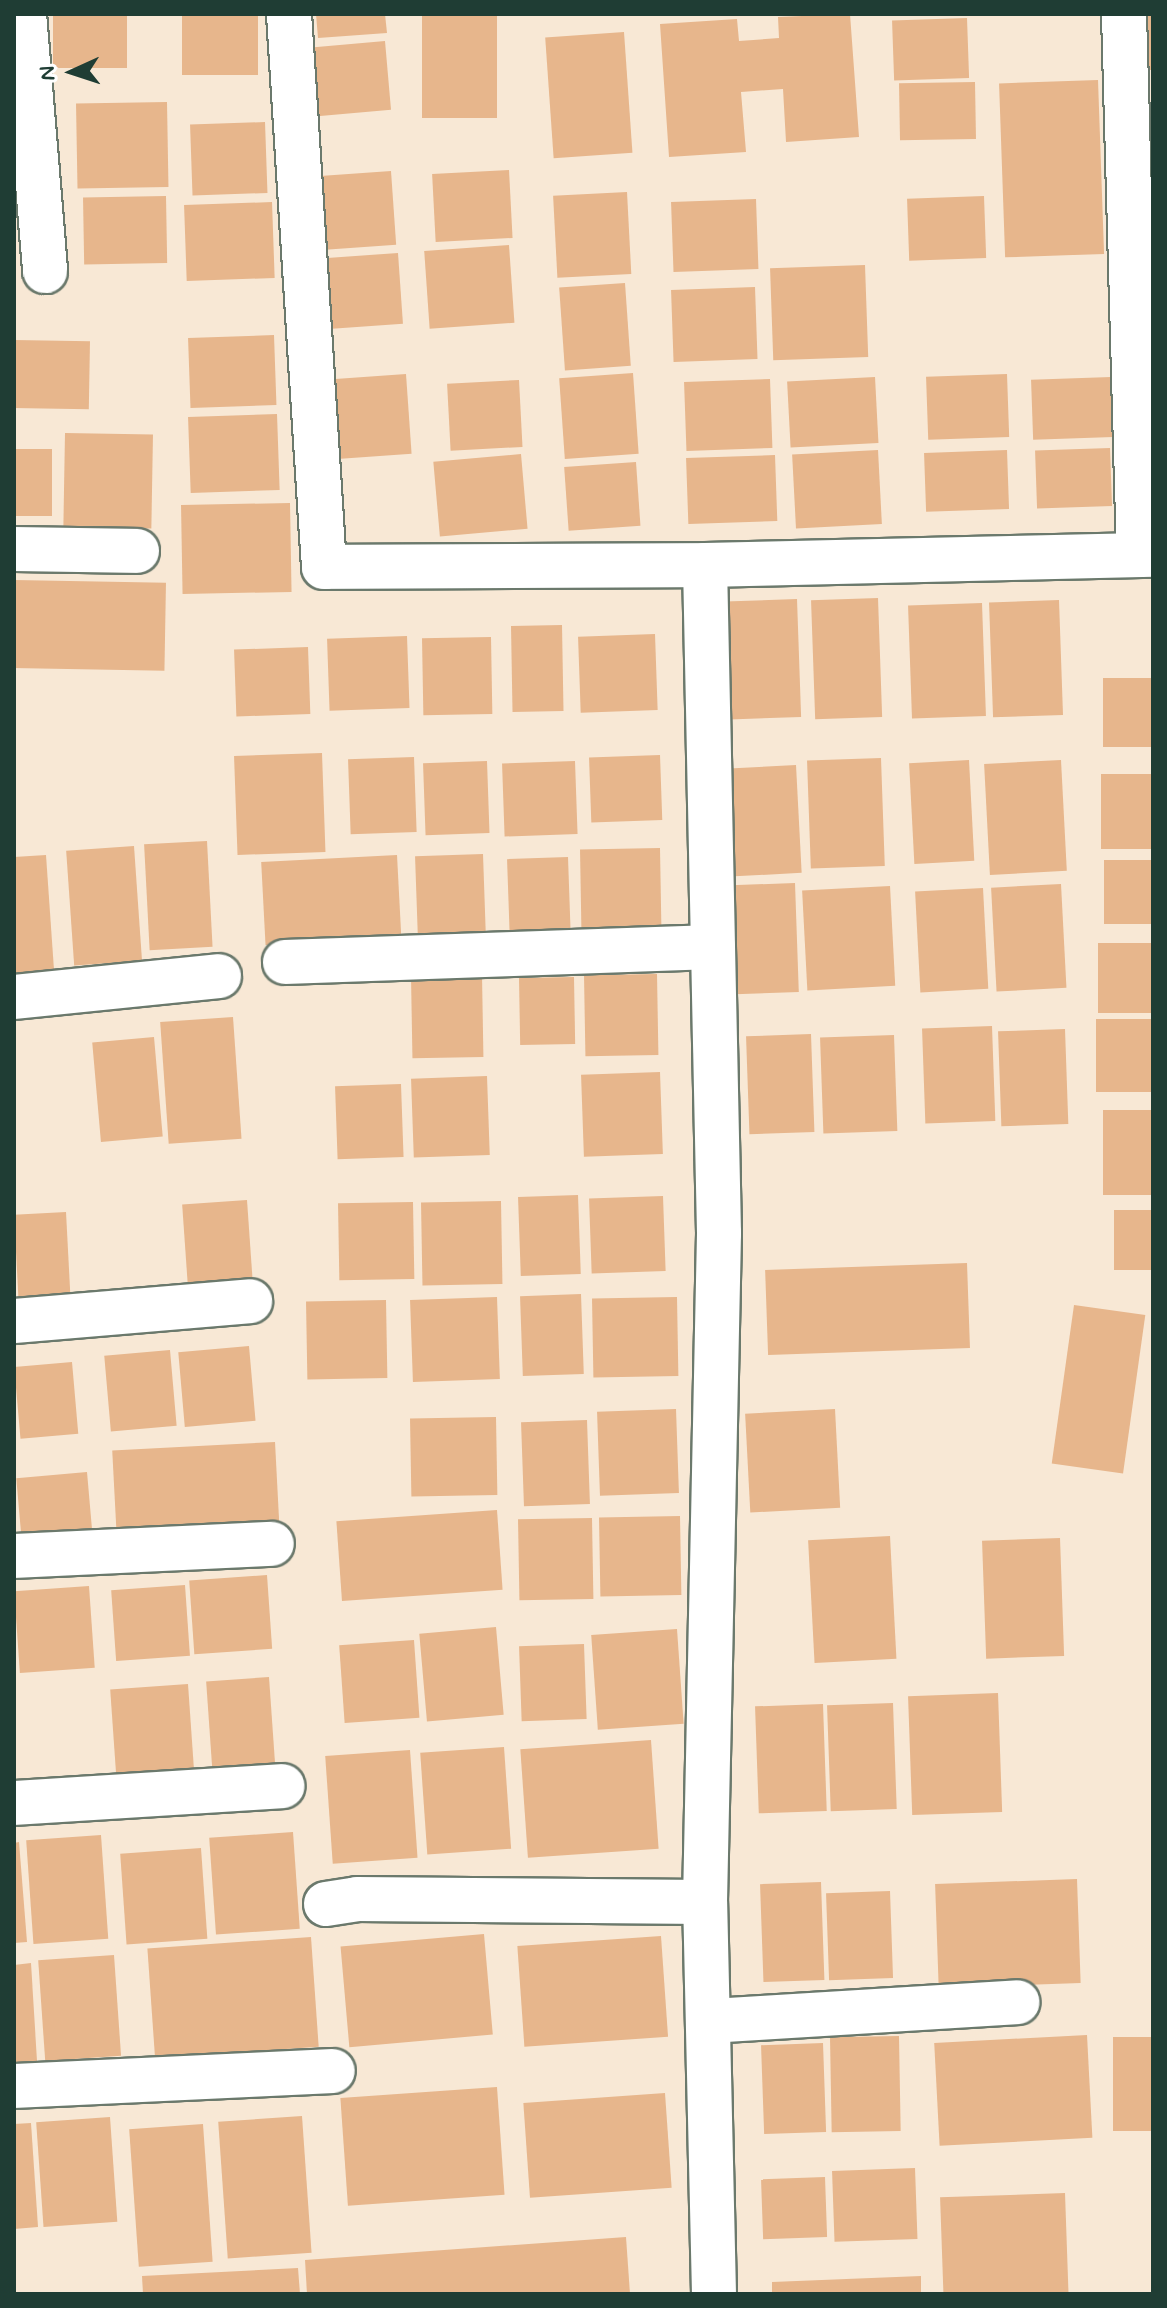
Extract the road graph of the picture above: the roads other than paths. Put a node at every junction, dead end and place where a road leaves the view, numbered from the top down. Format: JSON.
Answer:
{"nodes":[{"id":1,"x":24,"y":14,"type":"edge"},
{"id":2,"x":289,"y":14,"type":"edge"},
{"id":3,"x":1124,"y":14,"type":"edge"},
{"id":4,"x":45,"y":271,"type":"dead end"},
{"id":5,"x":14,"y":549,"type":"edge"},
{"id":6,"x":137,"y":551,"type":"dead end"},
{"id":7,"x":1146,"y":555,"type":"edge"},
{"id":8,"x":705,"y":565,"type":"junction"},
{"id":9,"x":713,"y":947,"type":"junction"},
{"id":10,"x":285,"y":962,"type":"dead end"},
{"id":11,"x":219,"y":976,"type":"dead end"},
{"id":12,"x":14,"y":997,"type":"edge"},
{"id":13,"x":250,"y":1301,"type":"dead end"},
{"id":14,"x":14,"y":1321,"type":"edge"},
{"id":15,"x":272,"y":1544,"type":"dead end"},
{"id":16,"x":14,"y":1556,"type":"edge"},
{"id":17,"x":282,"y":1786,"type":"dead end"},
{"id":18,"x":14,"y":1803,"type":"edge"},
{"id":19,"x":705,"y":1902,"type":"junction"},
{"id":20,"x":326,"y":1904,"type":"dead end"},
{"id":21,"x":1017,"y":2002,"type":"dead end"},
{"id":22,"x":710,"y":2021,"type":"junction"},
{"id":23,"x":333,"y":2071,"type":"dead end"},
{"id":24,"x":14,"y":2086,"type":"edge"},
{"id":25,"x":714,"y":2294,"type":"edge"}],
"edges":[{"from":1,"to":4,"type":"street"},
{"from":2,"to":8,"type":"street"},
{"from":3,"to":7,"type":"street"},
{"from":5,"to":6,"type":"street"},
{"from":7,"to":8,"type":"street"},
{"from":8,"to":9,"type":"street"},
{"from":9,"to":10,"type":"street"},
{"from":9,"to":19,"type":"street"},
{"from":11,"to":12,"type":"street"},
{"from":13,"to":14,"type":"street"},
{"from":15,"to":16,"type":"street"},
{"from":17,"to":18,"type":"street"},
{"from":19,"to":20,"type":"street"},
{"from":19,"to":22,"type":"street"},
{"from":21,"to":22,"type":"street"},
{"from":22,"to":25,"type":"street"},
{"from":23,"to":24,"type":"street"}]}
